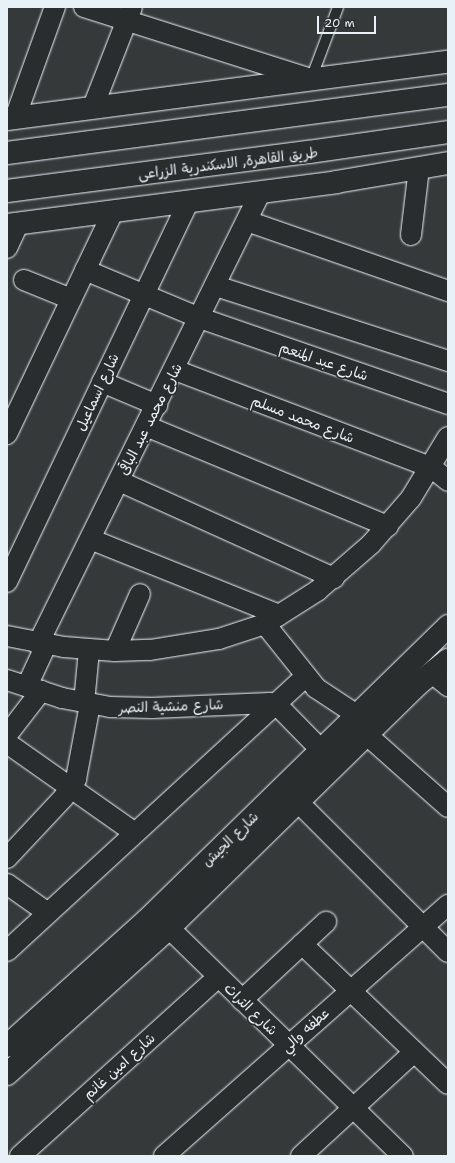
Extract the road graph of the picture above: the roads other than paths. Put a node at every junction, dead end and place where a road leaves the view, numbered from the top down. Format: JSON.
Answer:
{"nodes":[{"id":1,"x":55,"y":7,"type":"edge"},
{"id":2,"x":84,"y":7,"type":"edge"},
{"id":3,"x":338,"y":7,"type":"edge"},
{"id":4,"x":130,"y":14,"type":"edge"},
{"id":5,"x":448,"y":62,"type":"edge"},
{"id":6,"x":311,"y":79,"type":"junction"},
{"id":7,"x":448,"y":95,"type":"edge"},
{"id":8,"x":93,"y":107,"type":"junction"},
{"id":9,"x":11,"y":118,"type":"edge"},
{"id":10,"x":448,"y":132,"type":"edge"},
{"id":11,"x":7,"y":153,"type":"edge"},
{"id":12,"x":448,"y":163,"type":"edge"},
{"id":13,"x":419,"y":168,"type":"junction"},
{"id":14,"x":7,"y":191,"type":"edge"},
{"id":15,"x":260,"y":193,"type":"junction"},
{"id":16,"x":188,"y":202,"type":"junction"},
{"id":17,"x":113,"y":212,"type":"junction"},
{"id":18,"x":247,"y":220,"type":"junction"},
{"id":19,"x":12,"y":225,"type":"edge"},
{"id":20,"x":411,"y":235,"type":"dead end"},
{"id":21,"x":7,"y":248,"type":"edge"},
{"id":22,"x":85,"y":270,"type":"junction"},
{"id":23,"x":24,"y":280,"type":"dead end"},
{"id":24,"x":216,"y":286,"type":"junction"},
{"id":25,"x":448,"y":291,"type":"edge"},
{"id":26,"x":144,"y":295,"type":"junction"},
{"id":27,"x":71,"y":299,"type":"junction"},
{"id":28,"x":200,"y":318,"type":"junction"},
{"id":29,"x":448,"y":361,"type":"edge"},
{"id":30,"x":175,"y":370,"type":"junction"},
{"id":31,"x":102,"y":382,"type":"junction"},
{"id":32,"x":448,"y":404,"type":"edge"},
{"id":33,"x":157,"y":405,"type":"junction"},
{"id":34,"x":146,"y":426,"type":"junction"},
{"id":35,"x":7,"y":434,"type":"edge"},
{"id":36,"x":446,"y":445,"type":"edge"},
{"id":37,"x":432,"y":467,"type":"junction"},
{"id":38,"x":119,"y":481,"type":"junction"},
{"id":39,"x":448,"y":481,"type":"edge"},
{"id":40,"x":388,"y":526,"type":"junction"},
{"id":41,"x":90,"y":539,"type":"junction"},
{"id":42,"x":334,"y":578,"type":"junction"},
{"id":43,"x":7,"y":582,"type":"edge"},
{"id":44,"x":140,"y":594,"type":"dead end"},
{"id":45,"x":272,"y":620,"type":"junction"},
{"id":46,"x":448,"y":626,"type":"edge"},
{"id":47,"x":7,"y":636,"type":"edge"},
{"id":48,"x":42,"y":644,"type":"junction"},
{"id":49,"x":89,"y":650,"type":"junction"},
{"id":50,"x":115,"y":651,"type":"junction"},
{"id":51,"x":443,"y":673,"type":"edge"},
{"id":52,"x":305,"y":676,"type":"junction"},
{"id":53,"x":7,"y":680,"type":"edge"},
{"id":54,"x":34,"y":689,"type":"junction"},
{"id":55,"x":87,"y":704,"type":"junction"},
{"id":56,"x":274,"y":705,"type":"junction"},
{"id":57,"x":357,"y":715,"type":"junction"},
{"id":58,"x":7,"y":735,"type":"edge"},
{"id":59,"x":367,"y":735,"type":"junction"},
{"id":60,"x":7,"y":743,"type":"edge"},
{"id":61,"x":329,"y":757,"type":"junction"},
{"id":62,"x":71,"y":788,"type":"junction"},
{"id":63,"x":298,"y":802,"type":"junction"},
{"id":64,"x":448,"y":807,"type":"edge"},
{"id":65,"x":135,"y":833,"type":"junction"},
{"id":66,"x":7,"y":858,"type":"edge"},
{"id":67,"x":7,"y":884,"type":"edge"},
{"id":68,"x":448,"y":905,"type":"edge"},
{"id":69,"x":48,"y":913,"type":"junction"},
{"id":70,"x":326,"y":922,"type":"dead end"},
{"id":71,"x":422,"y":926,"type":"junction"},
{"id":72,"x":169,"y":928,"type":"junction"},
{"id":73,"x":302,"y":944,"type":"junction"},
{"id":74,"x":7,"y":951,"type":"edge"},
{"id":75,"x":448,"y":952,"type":"edge"},
{"id":76,"x":218,"y":977,"type":"junction"},
{"id":77,"x":350,"y":990,"type":"junction"},
{"id":78,"x":242,"y":1000,"type":"junction"},
{"id":79,"x":288,"y":1045,"type":"junction"},
{"id":80,"x":7,"y":1046,"type":"edge"},
{"id":81,"x":414,"y":1052,"type":"junction"},
{"id":82,"x":7,"y":1074,"type":"edge"},
{"id":83,"x":448,"y":1084,"type":"edge"},
{"id":84,"x":354,"y":1108,"type":"junction"},
{"id":85,"x":7,"y":1146,"type":"edge"},
{"id":86,"x":16,"y":1156,"type":"edge"},
{"id":87,"x":20,"y":1156,"type":"edge"},
{"id":88,"x":164,"y":1156,"type":"edge"},
{"id":89,"x":301,"y":1156,"type":"edge"},
{"id":90,"x":403,"y":1156,"type":"edge"}],
"edges":[{"from":1,"to":9,"type":"street"},
{"from":2,"to":4,"type":"street"},
{"from":3,"to":6,"type":"lane"},
{"from":4,"to":6,"type":"street"},
{"from":4,"to":8,"type":"street"},
{"from":5,"to":6,"type":"main road"},
{"from":6,"to":8,"type":"main road"},
{"from":7,"to":11,"type":"main road"},
{"from":8,"to":9,"type":"main road"},
{"from":10,"to":14,"type":"main road","name":"طريق القاهرة, الاسكندرية الزراعى"},
{"from":12,"to":13,"type":"main road"},
{"from":13,"to":15,"type":"main road"},
{"from":13,"to":20,"type":"street"},
{"from":15,"to":16,"type":"main road"},
{"from":15,"to":18,"type":"street","name":"شارع محمد عبد الباقى"},
{"from":16,"to":17,"type":"main road"},
{"from":16,"to":26,"type":"street","name":"شارع اسماعيل"},
{"from":17,"to":19,"type":"main road"},
{"from":17,"to":22,"type":"street"},
{"from":18,"to":24,"type":"street","name":"شارع محمد عبد الباقى"},
{"from":18,"to":25,"type":"street"},
{"from":19,"to":21,"type":"street"},
{"from":22,"to":26,"type":"street","name":"شارع عبد المنعم"},
{"from":22,"to":27,"type":"street"},
{"from":23,"to":27,"type":"street"},
{"from":24,"to":28,"type":"street","name":"شارع محمد عبد الباقى"},
{"from":24,"to":29,"type":"street"},
{"from":26,"to":28,"type":"street","name":"شارع عبد المنعم"},
{"from":26,"to":31,"type":"street","name":"شارع اسماعيل"},
{"from":27,"to":35,"type":"street"},
{"from":28,"to":30,"type":"street","name":"شارع محمد عبد الباقى"},
{"from":28,"to":32,"type":"street","name":"شارع عبد المنعم"},
{"from":30,"to":33,"type":"street","name":"شارع محمد عبد الباقى"},
{"from":30,"to":37,"type":"street","name":"شارع محمد مسلم"},
{"from":31,"to":33,"type":"street"},
{"from":31,"to":43,"type":"street","name":"شارع اسماعيل"},
{"from":33,"to":34,"type":"street","name":"شارع محمد عبد الباقى"},
{"from":34,"to":38,"type":"street","name":"شارع محمد عبد الباقى"},
{"from":34,"to":40,"type":"street"},
{"from":36,"to":37,"type":"street"},
{"from":37,"to":39,"type":"street"},
{"from":37,"to":40,"type":"street"},
{"from":38,"to":41,"type":"street","name":"شارع محمد عبد الباقى"},
{"from":38,"to":42,"type":"street"},
{"from":40,"to":42,"type":"street"},
{"from":41,"to":45,"type":"street"},
{"from":41,"to":48,"type":"street","name":"شارع محمد عبد الباقى"},
{"from":42,"to":45,"type":"street"},
{"from":44,"to":50,"type":"street"},
{"from":45,"to":50,"type":"street"},
{"from":45,"to":52,"type":"street"},
{"from":46,"to":57,"type":"main road","name":"شارع الجيش"},
{"from":47,"to":48,"type":"street"},
{"from":48,"to":49,"type":"street"},
{"from":48,"to":54,"type":"street","name":"شارع محمد عبد الباقى"},
{"from":49,"to":50,"type":"street"},
{"from":49,"to":55,"type":"street"},
{"from":51,"to":59,"type":"main road","name":"شارع الجيش"},
{"from":52,"to":56,"type":"street"},
{"from":52,"to":57,"type":"street"},
{"from":53,"to":54,"type":"street","name":"شارع منشية النصر"},
{"from":54,"to":55,"type":"street","name":"شارع منشية النصر"},
{"from":54,"to":58,"type":"street","name":"شارع محمد عبد الباقى"},
{"from":55,"to":56,"type":"street","name":"شارع منشية النصر"},
{"from":55,"to":62,"type":"street"},
{"from":56,"to":61,"type":"street"},
{"from":56,"to":65,"type":"street"},
{"from":57,"to":61,"type":"main road","name":"شارع الجيش"},
{"from":59,"to":61,"type":"main road","name":"شارع الجيش"},
{"from":59,"to":64,"type":"street"},
{"from":60,"to":62,"type":"street"},
{"from":61,"to":63,"type":"main road","name":"شارع الجيش"},
{"from":61,"to":80,"type":"main road","name":"شارع الجيش"},
{"from":62,"to":65,"type":"street"},
{"from":62,"to":66,"type":"street"},
{"from":63,"to":71,"type":"street"},
{"from":63,"to":72,"type":"main road","name":"شارع الجيش"},
{"from":65,"to":69,"type":"street"},
{"from":67,"to":69,"type":"street"},
{"from":68,"to":71,"type":"street","name":"عطفه والي"},
{"from":69,"to":74,"type":"street"},
{"from":70,"to":73,"type":"street"},
{"from":71,"to":75,"type":"street"},
{"from":71,"to":77,"type":"street","name":"عطفه والي"},
{"from":72,"to":76,"type":"street","name":"شارع التراث"},
{"from":72,"to":82,"type":"main road","name":"شارع الجيش"},
{"from":73,"to":77,"type":"street"},
{"from":73,"to":78,"type":"street"},
{"from":76,"to":78,"type":"street","name":"شارع التراث"},
{"from":76,"to":87,"type":"street","name":"شارع امين غانم"},
{"from":77,"to":79,"type":"street","name":"عطفه والي"},
{"from":77,"to":81,"type":"street"},
{"from":78,"to":79,"type":"street","name":"شارع التراث"},
{"from":79,"to":84,"type":"street","name":"شارع التراث"},
{"from":79,"to":88,"type":"street","name":"عطفه والي"},
{"from":81,"to":83,"type":"street"},
{"from":81,"to":84,"type":"street"},
{"from":84,"to":89,"type":"street"},
{"from":84,"to":90,"type":"street","name":"شارع التراث"},
{"from":85,"to":86,"type":"street"}]}
